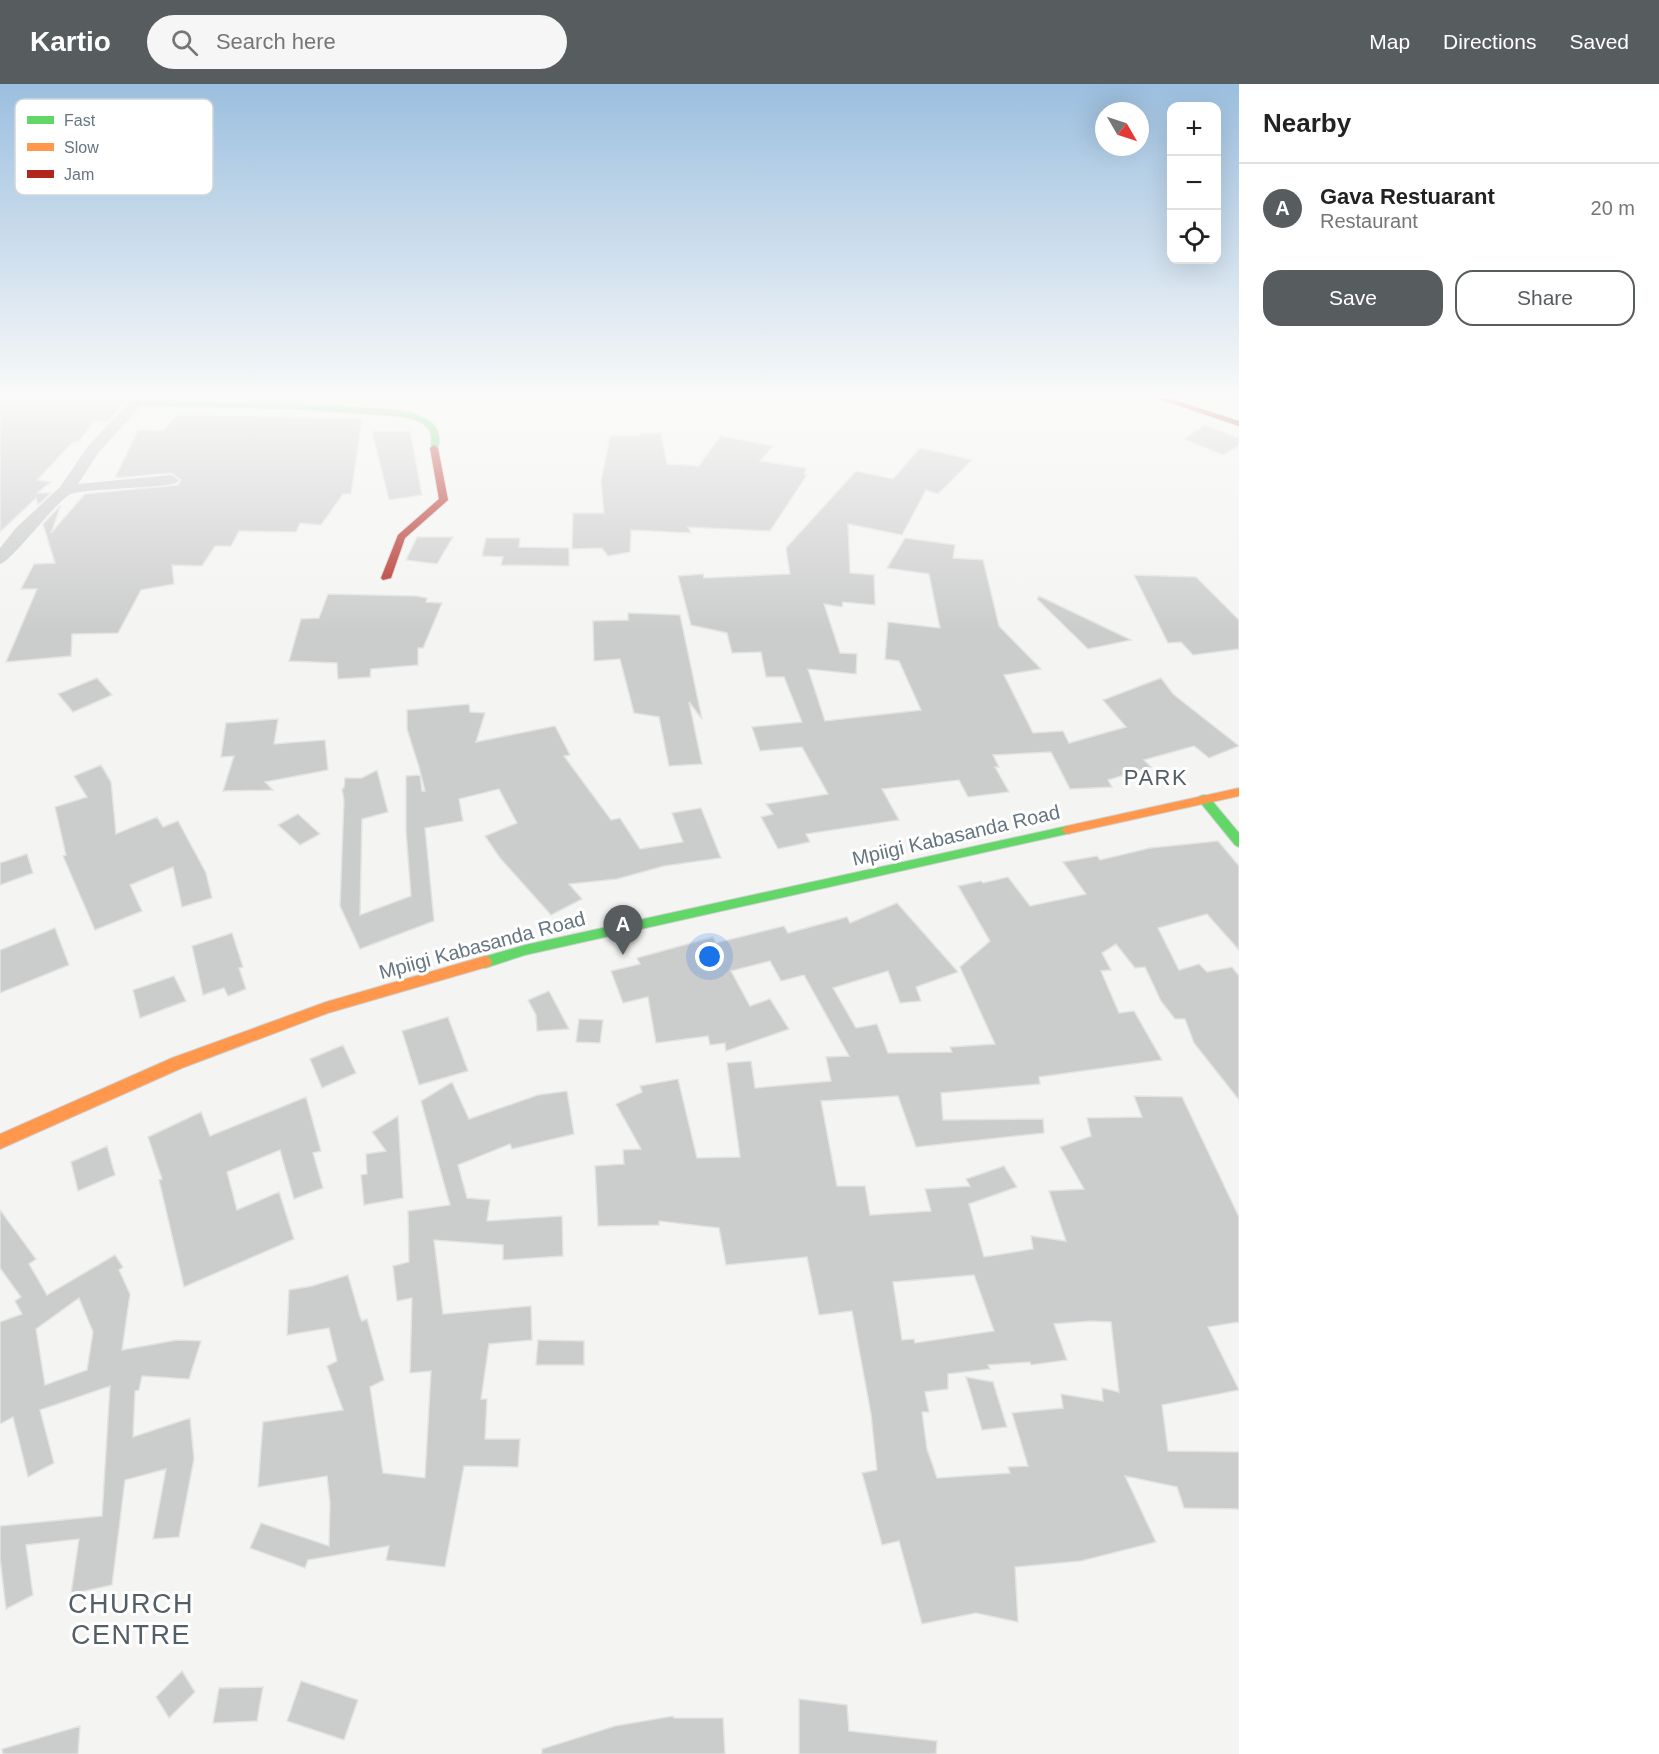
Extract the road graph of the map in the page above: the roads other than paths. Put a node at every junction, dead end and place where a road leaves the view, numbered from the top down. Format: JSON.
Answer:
{"nodes":[{"id":1,"x":75,"y":476,"type":"edge"},
{"id":2,"x":439,"y":476,"type":"edge"},
{"id":3,"x":171,"y":480,"type":"dead end"},
{"id":4,"x":66,"y":490,"type":"junction"},
{"id":5,"x":0,"y":559,"type":"edge"},
{"id":6,"x":386,"y":578,"type":"dead end"},
{"id":7,"x":1239,"y":792,"type":"edge"},
{"id":8,"x":1204,"y":799,"type":"junction"},
{"id":9,"x":1239,"y":842,"type":"edge"},
{"id":10,"x":0,"y":1142,"type":"edge"}],
"edges":[{"from":1,"to":4,"type":"street"},
{"from":2,"to":6,"type":"main road"},
{"from":3,"to":4,"type":"street"},
{"from":4,"to":5,"type":"street"},
{"from":7,"to":8,"type":"main road","name":"Mpiigi Kabasanda Road"},
{"from":8,"to":9,"type":"main road"},
{"from":8,"to":10,"type":"main road","name":"Mpiigi Kabasanda Road"}]}
